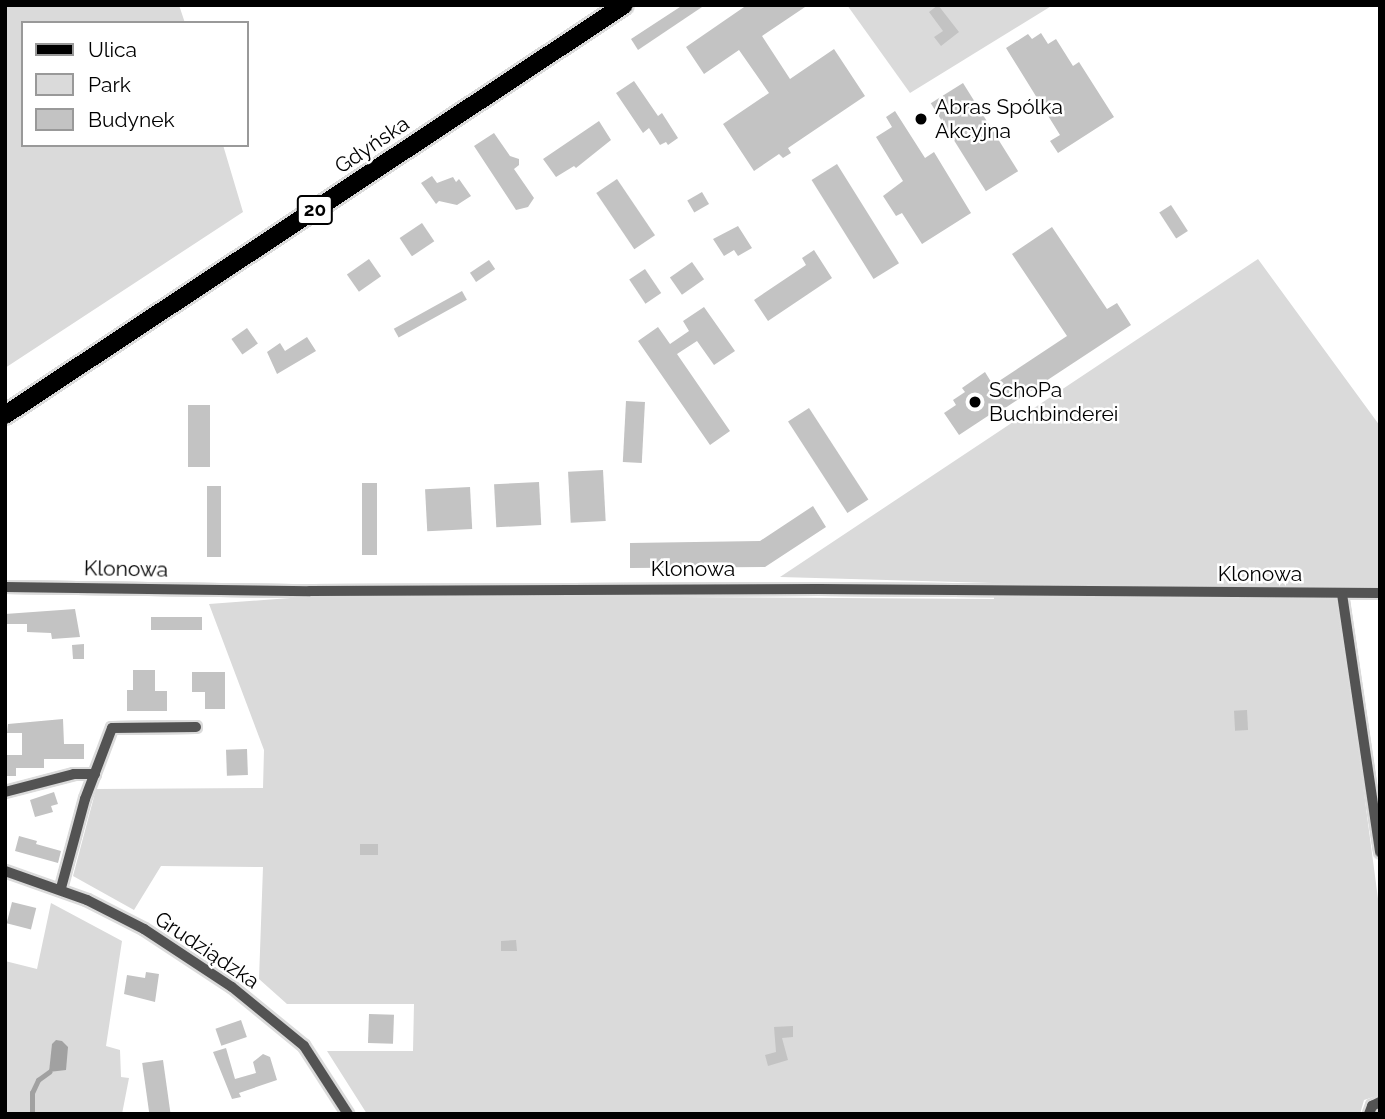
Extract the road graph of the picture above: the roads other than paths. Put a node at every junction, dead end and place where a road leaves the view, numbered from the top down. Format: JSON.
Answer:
{"nodes":[{"id":1,"x":624,"y":5,"type":"edge"},
{"id":2,"x":5,"y":415,"type":"edge"},
{"id":3,"x":5,"y":587,"type":"edge"},
{"id":4,"x":1380,"y":593,"type":"edge"},
{"id":5,"x":1342,"y":594,"type":"junction"},
{"id":6,"x":196,"y":727,"type":"dead end"},
{"id":7,"x":94,"y":774,"type":"junction"},
{"id":8,"x":5,"y":792,"type":"edge"},
{"id":9,"x":1380,"y":852,"type":"edge"},
{"id":10,"x":5,"y":871,"type":"edge"},
{"id":11,"x":61,"y":888,"type":"junction"},
{"id":12,"x":1380,"y":1102,"type":"edge"},
{"id":13,"x":348,"y":1114,"type":"edge"},
{"id":14,"x":1369,"y":1114,"type":"edge"}],
"edges":[{"from":1,"to":2,"type":"main road","name":"Gdyńska","number":"20"},
{"from":3,"to":5,"type":"street","name":"Klonowa"},
{"from":4,"to":5,"type":"street","name":"Klonowa"},
{"from":5,"to":9,"type":"street"},
{"from":6,"to":7,"type":"street"},
{"from":7,"to":8,"type":"street"},
{"from":7,"to":11,"type":"street"},
{"from":10,"to":11,"type":"street","name":"Grudziądzka"},
{"from":11,"to":13,"type":"street","name":"Grudziądzka"},
{"from":12,"to":14,"type":"street"}]}
